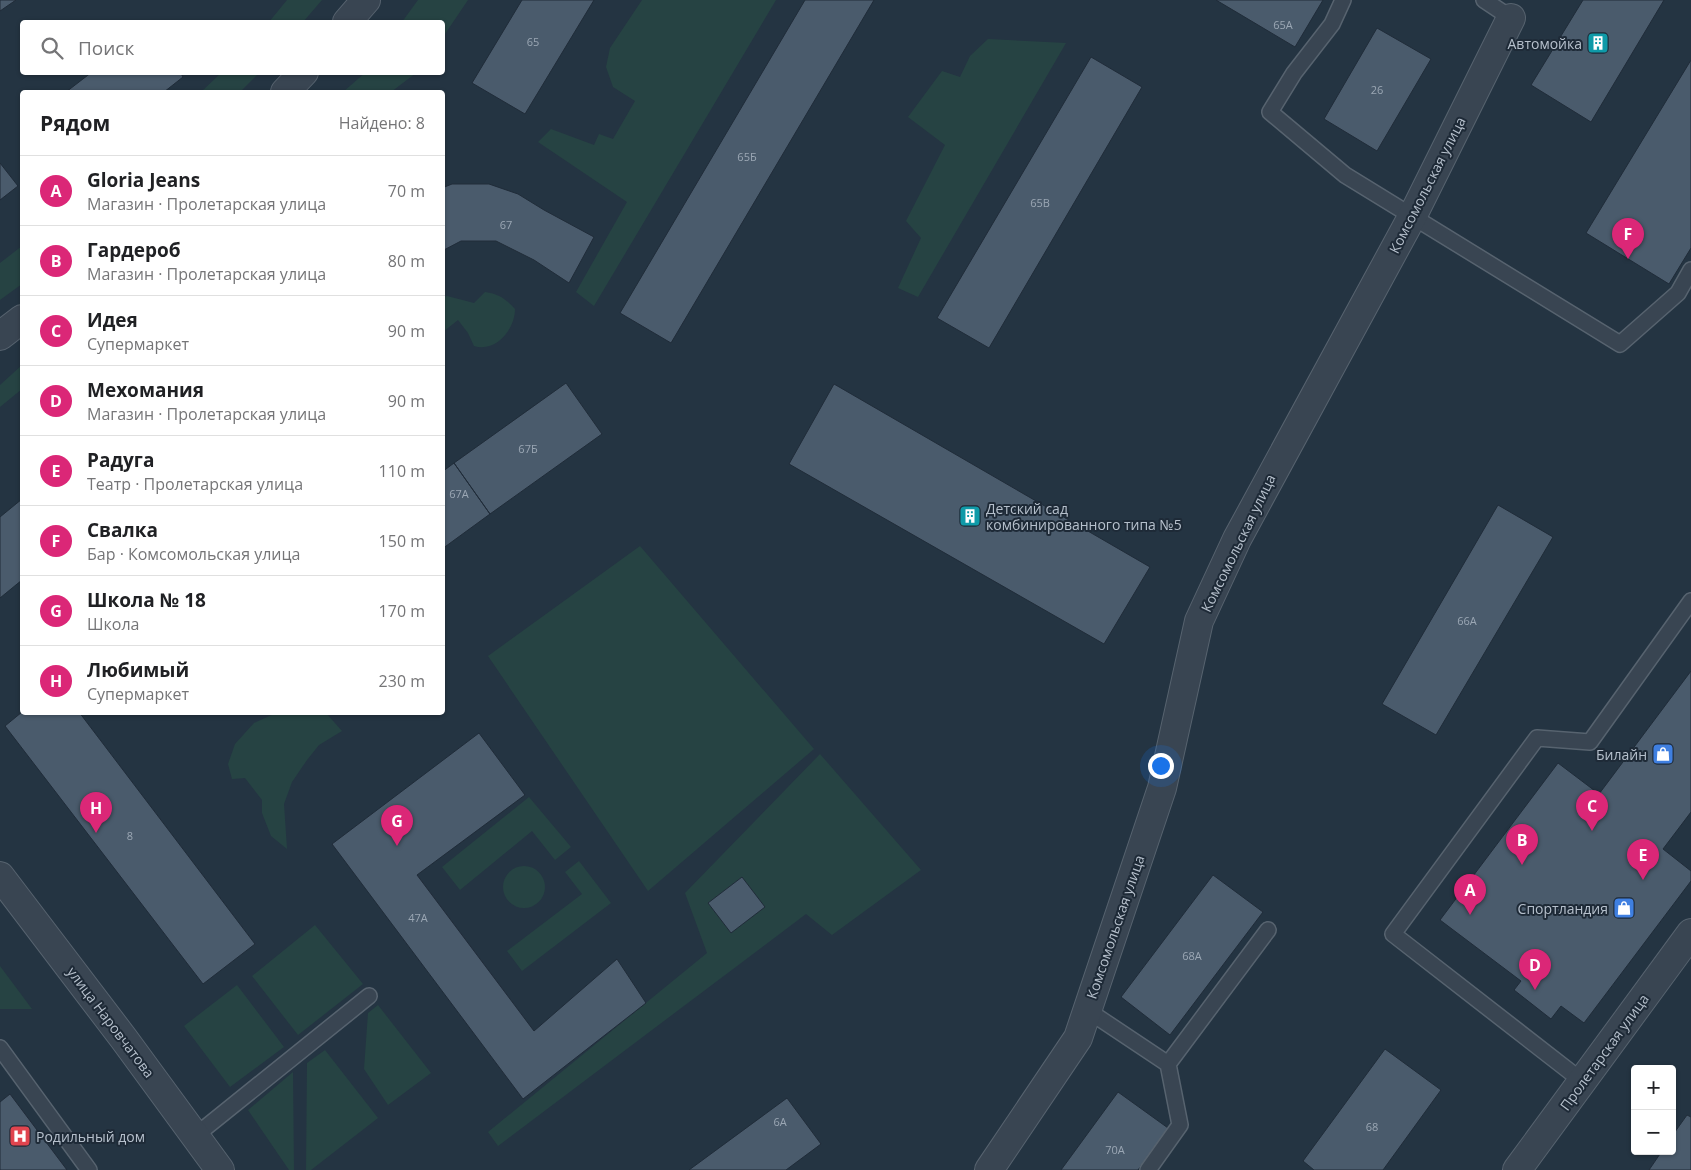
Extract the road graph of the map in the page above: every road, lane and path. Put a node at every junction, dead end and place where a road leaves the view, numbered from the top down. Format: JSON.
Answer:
{"nodes":[{"id":1,"x":366,"y":0,"type":"edge"},
{"id":2,"x":1343,"y":0,"type":"edge"},
{"id":3,"x":1484,"y":0,"type":"edge"},
{"id":4,"x":1511,"y":18,"type":"joint"},
{"id":5,"x":349,"y":20,"type":"edge"},
{"id":6,"x":301,"y":75,"type":"edge"},
{"id":7,"x":287,"y":90,"type":"edge"},
{"id":8,"x":1412,"y":217,"type":"junction"},
{"id":9,"x":1691,"y":270,"type":"edge"},
{"id":10,"x":20,"y":321,"type":"edge"},
{"id":11,"x":0,"y":336,"type":"edge"},
{"id":12,"x":1691,"y":601,"type":"edge"},
{"id":13,"x":0,"y":876,"type":"edge"},
{"id":14,"x":1268,"y":930,"type":"dead end"},
{"id":15,"x":1691,"y":933,"type":"edge"},
{"id":16,"x":369,"y":996,"type":"dead end"},
{"id":17,"x":1087,"y":1010,"type":"junction"},
{"id":18,"x":0,"y":1048,"type":"edge"},
{"id":19,"x":1168,"y":1064,"type":"junction"},
{"id":20,"x":1582,"y":1081,"type":"junction"},
{"id":21,"x":195,"y":1136,"type":"junction"},
{"id":22,"x":89,"y":1170,"type":"edge"},
{"id":23,"x":220,"y":1170,"type":"edge"},
{"id":24,"x":989,"y":1170,"type":"edge"},
{"id":25,"x":1148,"y":1170,"type":"edge"},
{"id":26,"x":1517,"y":1170,"type":"edge"}],
"edges":[{"from":1,"to":5,"type":"street"},
{"from":2,"to":8,"type":"lane"},
{"from":3,"to":4,"type":"lane"},
{"from":4,"to":8,"type":"street","name":"Комсомольская улица"},
{"from":6,"to":7,"type":"street"},
{"from":8,"to":9,"type":"lane"},
{"from":8,"to":17,"type":"street","name":"Комсомольская улица"},
{"from":10,"to":11,"type":"street"},
{"from":12,"to":20,"type":"lane"},
{"from":13,"to":21,"type":"street","name":"улица Наровчатова"},
{"from":14,"to":19,"type":"lane"},
{"from":15,"to":20,"type":"street","name":"Пролетарская улица"},
{"from":16,"to":21,"type":"lane"},
{"from":17,"to":19,"type":"lane"},
{"from":17,"to":24,"type":"street","name":"Комсомольская улица"},
{"from":18,"to":22,"type":"lane"},
{"from":19,"to":25,"type":"lane"},
{"from":20,"to":26,"type":"street","name":"Пролетарская улица"},
{"from":21,"to":23,"type":"street","name":"улица Наровчатова"}]}
